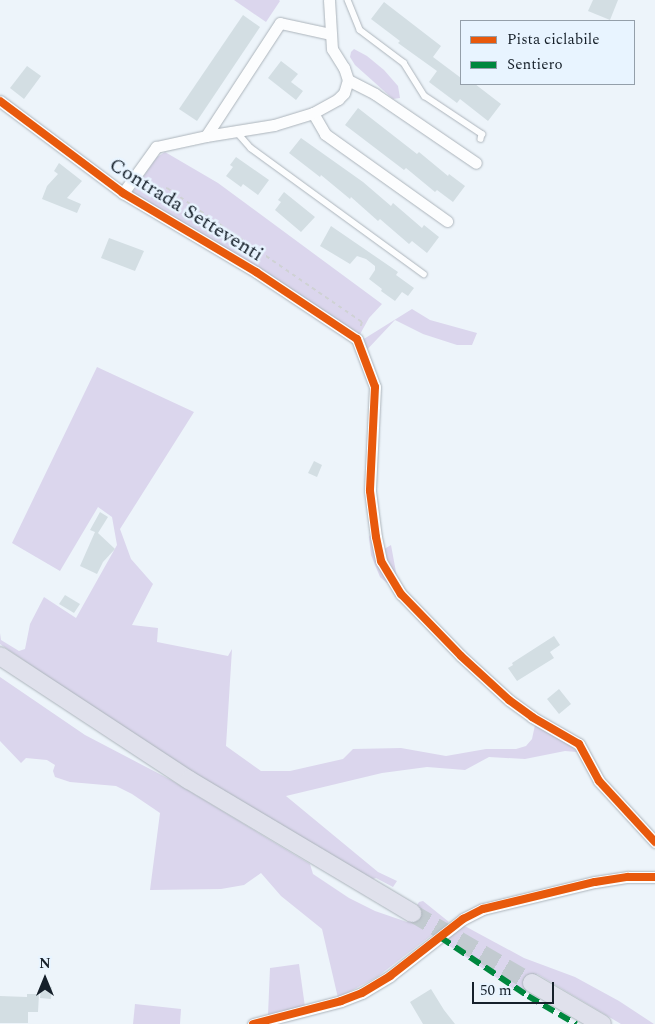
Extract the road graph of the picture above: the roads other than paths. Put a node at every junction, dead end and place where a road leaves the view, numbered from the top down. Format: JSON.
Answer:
{"nodes":[{"id":1,"x":329,"y":0,"type":"edge"},
{"id":2,"x":348,"y":0,"type":"edge"},
{"id":3,"x":330,"y":34,"type":"junction"},
{"id":4,"x":348,"y":80,"type":"junction"},
{"id":5,"x":0,"y":101,"type":"edge"},
{"id":6,"x":313,"y":112,"type":"junction"},
{"id":7,"x":236,"y":131,"type":"junction"},
{"id":8,"x":206,"y":136,"type":"junction"},
{"id":9,"x":481,"y":139,"type":"dead end"},
{"id":10,"x":476,"y":163,"type":"dead end"},
{"id":11,"x":122,"y":193,"type":"junction"},
{"id":12,"x":447,"y":220,"type":"dead end"},
{"id":13,"x":424,"y":274,"type":"dead end"},
{"id":14,"x":4,"y":660,"type":"edge"},
{"id":15,"x":655,"y":842,"type":"edge"},
{"id":16,"x":655,"y":876,"type":"edge"},
{"id":17,"x":412,"y":913,"type":"tunnel mouth"},
{"id":18,"x":532,"y":983,"type":"tunnel mouth"},
{"id":19,"x":253,"y":1024,"type":"edge"},
{"id":20,"x":602,"y":1024,"type":"edge"}],
"edges":[{"from":1,"to":3,"type":"street"},
{"from":2,"to":9,"type":"lane"},
{"from":3,"to":4,"type":"street"},
{"from":3,"to":8,"type":"street"},
{"from":4,"to":6,"type":"street"},
{"from":4,"to":10,"type":"street"},
{"from":5,"to":11,"type":"street","name":"Contrada Setteventi"},
{"from":6,"to":7,"type":"street"},
{"from":6,"to":12,"type":"street"},
{"from":7,"to":8,"type":"street"},
{"from":7,"to":13,"type":"lane"},
{"from":8,"to":11,"type":"street"},
{"from":11,"to":15,"type":"street","name":"Contrada Setteventi"},
{"from":14,"to":17,"type":"highway"},
{"from":16,"to":19,"type":"street"},
{"from":18,"to":20,"type":"highway"}]}
